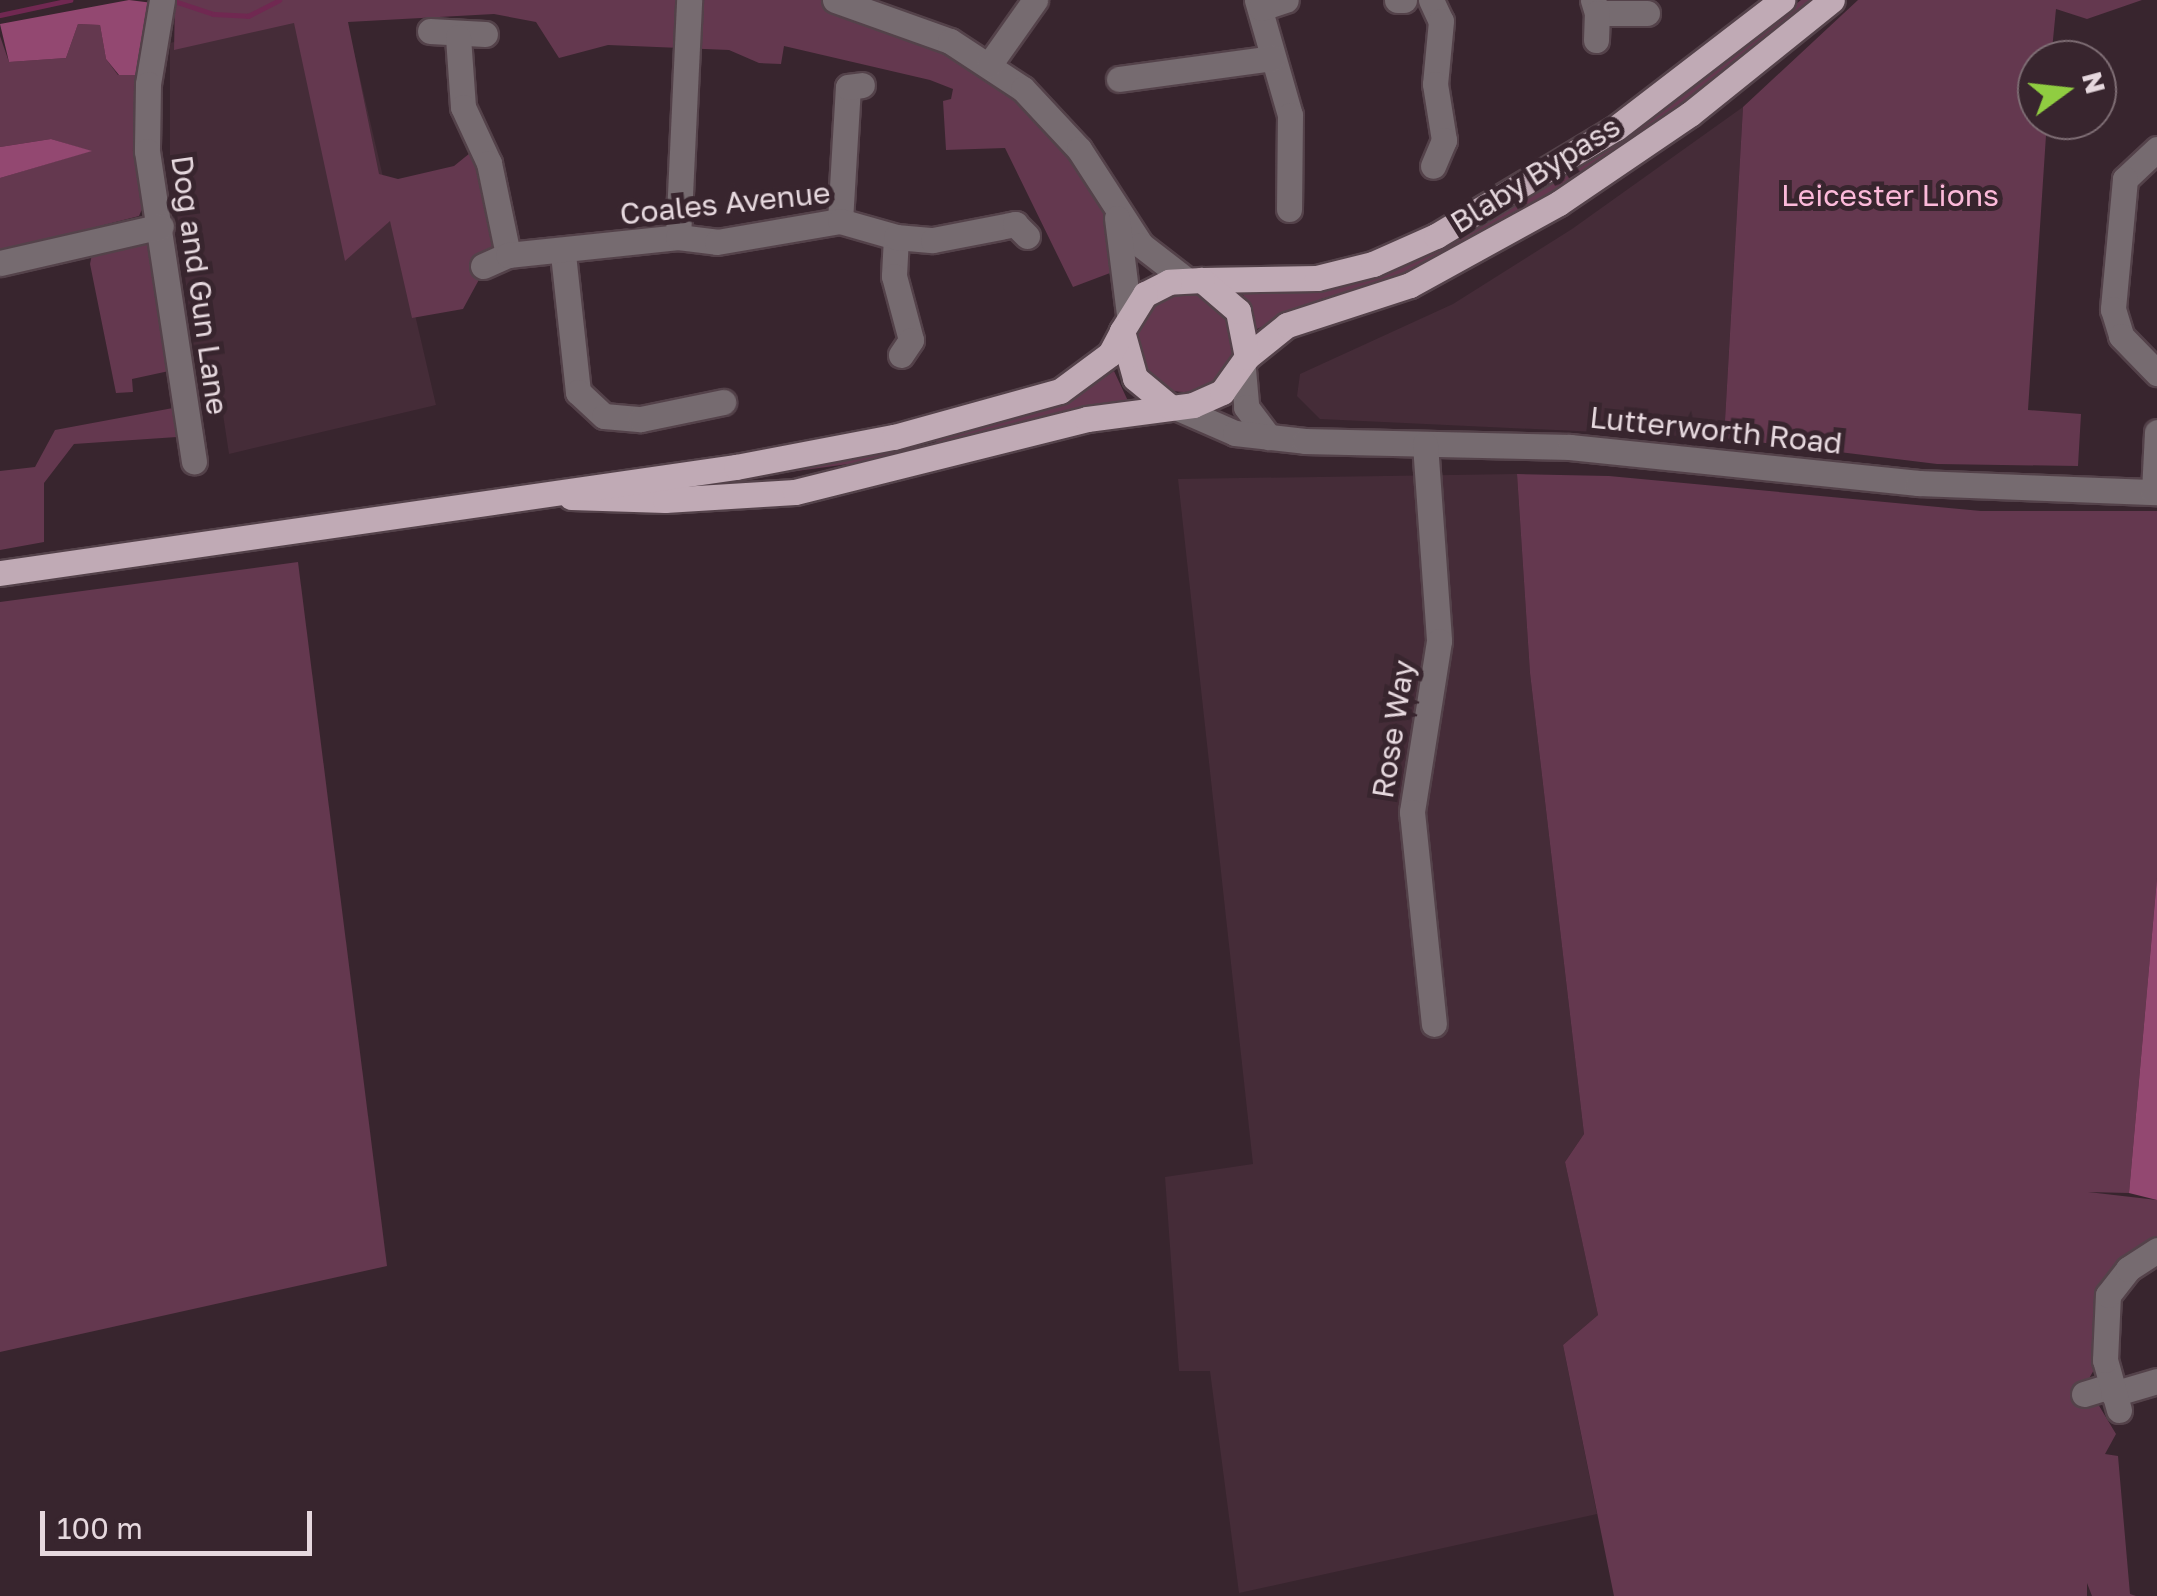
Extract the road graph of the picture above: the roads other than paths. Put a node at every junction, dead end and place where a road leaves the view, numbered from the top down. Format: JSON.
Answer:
{"nodes":[{"id":1,"x":162,"y":0,"type":"edge"},
{"id":2,"x":689,"y":0,"type":"edge"},
{"id":3,"x":835,"y":0,"type":"edge"},
{"id":4,"x":1035,"y":0,"type":"edge"},
{"id":5,"x":1431,"y":0,"type":"edge"},
{"id":6,"x":1782,"y":0,"type":"edge"},
{"id":7,"x":1832,"y":0,"type":"edge"},
{"id":8,"x":1268,"y":3,"type":"edge"},
{"id":9,"x":1595,"y":6,"type":"edge"},
{"id":10,"x":1647,"y":13,"type":"dead end"},
{"id":11,"x":430,"y":31,"type":"dead end"},
{"id":12,"x":484,"y":34,"type":"dead end"},
{"id":13,"x":458,"y":36,"type":"junction"},
{"id":14,"x":1596,"y":40,"type":"dead end"},
{"id":15,"x":1273,"y":58,"type":"junction"},
{"id":16,"x":989,"y":65,"type":"junction"},
{"id":17,"x":1119,"y":79,"type":"dead end"},
{"id":18,"x":849,"y":84,"type":"dead end"},
{"id":19,"x":2157,"y":148,"type":"edge"},
{"id":20,"x":1433,"y":166,"type":"dead end"},
{"id":21,"x":1290,"y":209,"type":"dead end"},
{"id":22,"x":1116,"y":212,"type":"junction"},
{"id":23,"x":840,"y":221,"type":"junction"},
{"id":24,"x":1020,"y":223,"type":"dead end"},
{"id":25,"x":161,"y":226,"type":"junction"},
{"id":26,"x":678,"y":238,"type":"junction"},
{"id":27,"x":896,"y":238,"type":"junction"},
{"id":28,"x":563,"y":254,"type":"junction"},
{"id":29,"x":508,"y":255,"type":"junction"},
{"id":30,"x":0,"y":263,"type":"edge"},
{"id":31,"x":483,"y":266,"type":"dead end"},
{"id":32,"x":1194,"y":280,"type":"junction"},
{"id":33,"x":1126,"y":322,"type":"junction"},
{"id":34,"x":901,"y":354,"type":"dead end"},
{"id":35,"x":1245,"y":363,"type":"junction"},
{"id":36,"x":2157,"y":373,"type":"edge"},
{"id":37,"x":723,"y":402,"type":"dead end"},
{"id":38,"x":1174,"y":408,"type":"junction"},
{"id":39,"x":2157,"y":432,"type":"edge"},
{"id":40,"x":1269,"y":436,"type":"junction"},
{"id":41,"x":1425,"y":444,"type":"junction"},
{"id":42,"x":194,"y":461,"type":"dead end"},
{"id":43,"x":2155,"y":492,"type":"edge"},
{"id":44,"x":548,"y":494,"type":"junction"},
{"id":45,"x":0,"y":573,"type":"edge"},
{"id":46,"x":1434,"y":1024,"type":"dead end"},
{"id":47,"x":2157,"y":1250,"type":"edge"},
{"id":48,"x":2157,"y":1381,"type":"edge"},
{"id":49,"x":2084,"y":1394,"type":"dead end"},
{"id":50,"x":2114,"y":1397,"type":"junction"}],
"edges":[{"from":1,"to":25,"type":"street","name":"Dog and Gun Lane"},
{"from":2,"to":26,"type":"street"},
{"from":3,"to":16,"type":"street"},
{"from":4,"to":16,"type":"street"},
{"from":5,"to":20,"type":"street"},
{"from":6,"to":32,"type":"main road","name":"Blaby Bypass"},
{"from":7,"to":35,"type":"main road","name":"Blaby Bypass"},
{"from":8,"to":15,"type":"street"},
{"from":9,"to":10,"type":"street"},
{"from":9,"to":14,"type":"street"},
{"from":11,"to":13,"type":"street"},
{"from":12,"to":13,"type":"street"},
{"from":13,"to":29,"type":"street"},
{"from":15,"to":17,"type":"street"},
{"from":15,"to":21,"type":"street"},
{"from":16,"to":22,"type":"street"},
{"from":18,"to":23,"type":"street"},
{"from":19,"to":36,"type":"street"},
{"from":22,"to":32,"type":"street"},
{"from":22,"to":33,"type":"street"},
{"from":23,"to":26,"type":"street","name":"Coales Avenue"},
{"from":23,"to":27,"type":"street","name":"Coales Avenue"},
{"from":24,"to":27,"type":"street","name":"Coales Avenue"},
{"from":25,"to":30,"type":"street"},
{"from":25,"to":42,"type":"street","name":"Dog and Gun Lane"},
{"from":26,"to":28,"type":"street","name":"Coales Avenue"},
{"from":27,"to":34,"type":"street"},
{"from":28,"to":29,"type":"street","name":"Coales Avenue"},
{"from":28,"to":37,"type":"street"},
{"from":29,"to":31,"type":"street","name":"Coales Avenue"},
{"from":32,"to":33,"type":"main road"},
{"from":32,"to":35,"type":"main road"},
{"from":33,"to":38,"type":"main road"},
{"from":33,"to":44,"type":"main road"},
{"from":35,"to":38,"type":"main road"},
{"from":35,"to":40,"type":"street"},
{"from":38,"to":40,"type":"street","name":"Lutterworth Road"},
{"from":38,"to":44,"type":"main road"},
{"from":39,"to":43,"type":"street"},
{"from":40,"to":41,"type":"street","name":"Lutterworth Road"},
{"from":41,"to":43,"type":"street","name":"Lutterworth Road"},
{"from":41,"to":46,"type":"street","name":"Rose Way"},
{"from":44,"to":45,"type":"main road"},
{"from":47,"to":50,"type":"street"},
{"from":48,"to":50,"type":"street"},
{"from":49,"to":50,"type":"street"}]}
